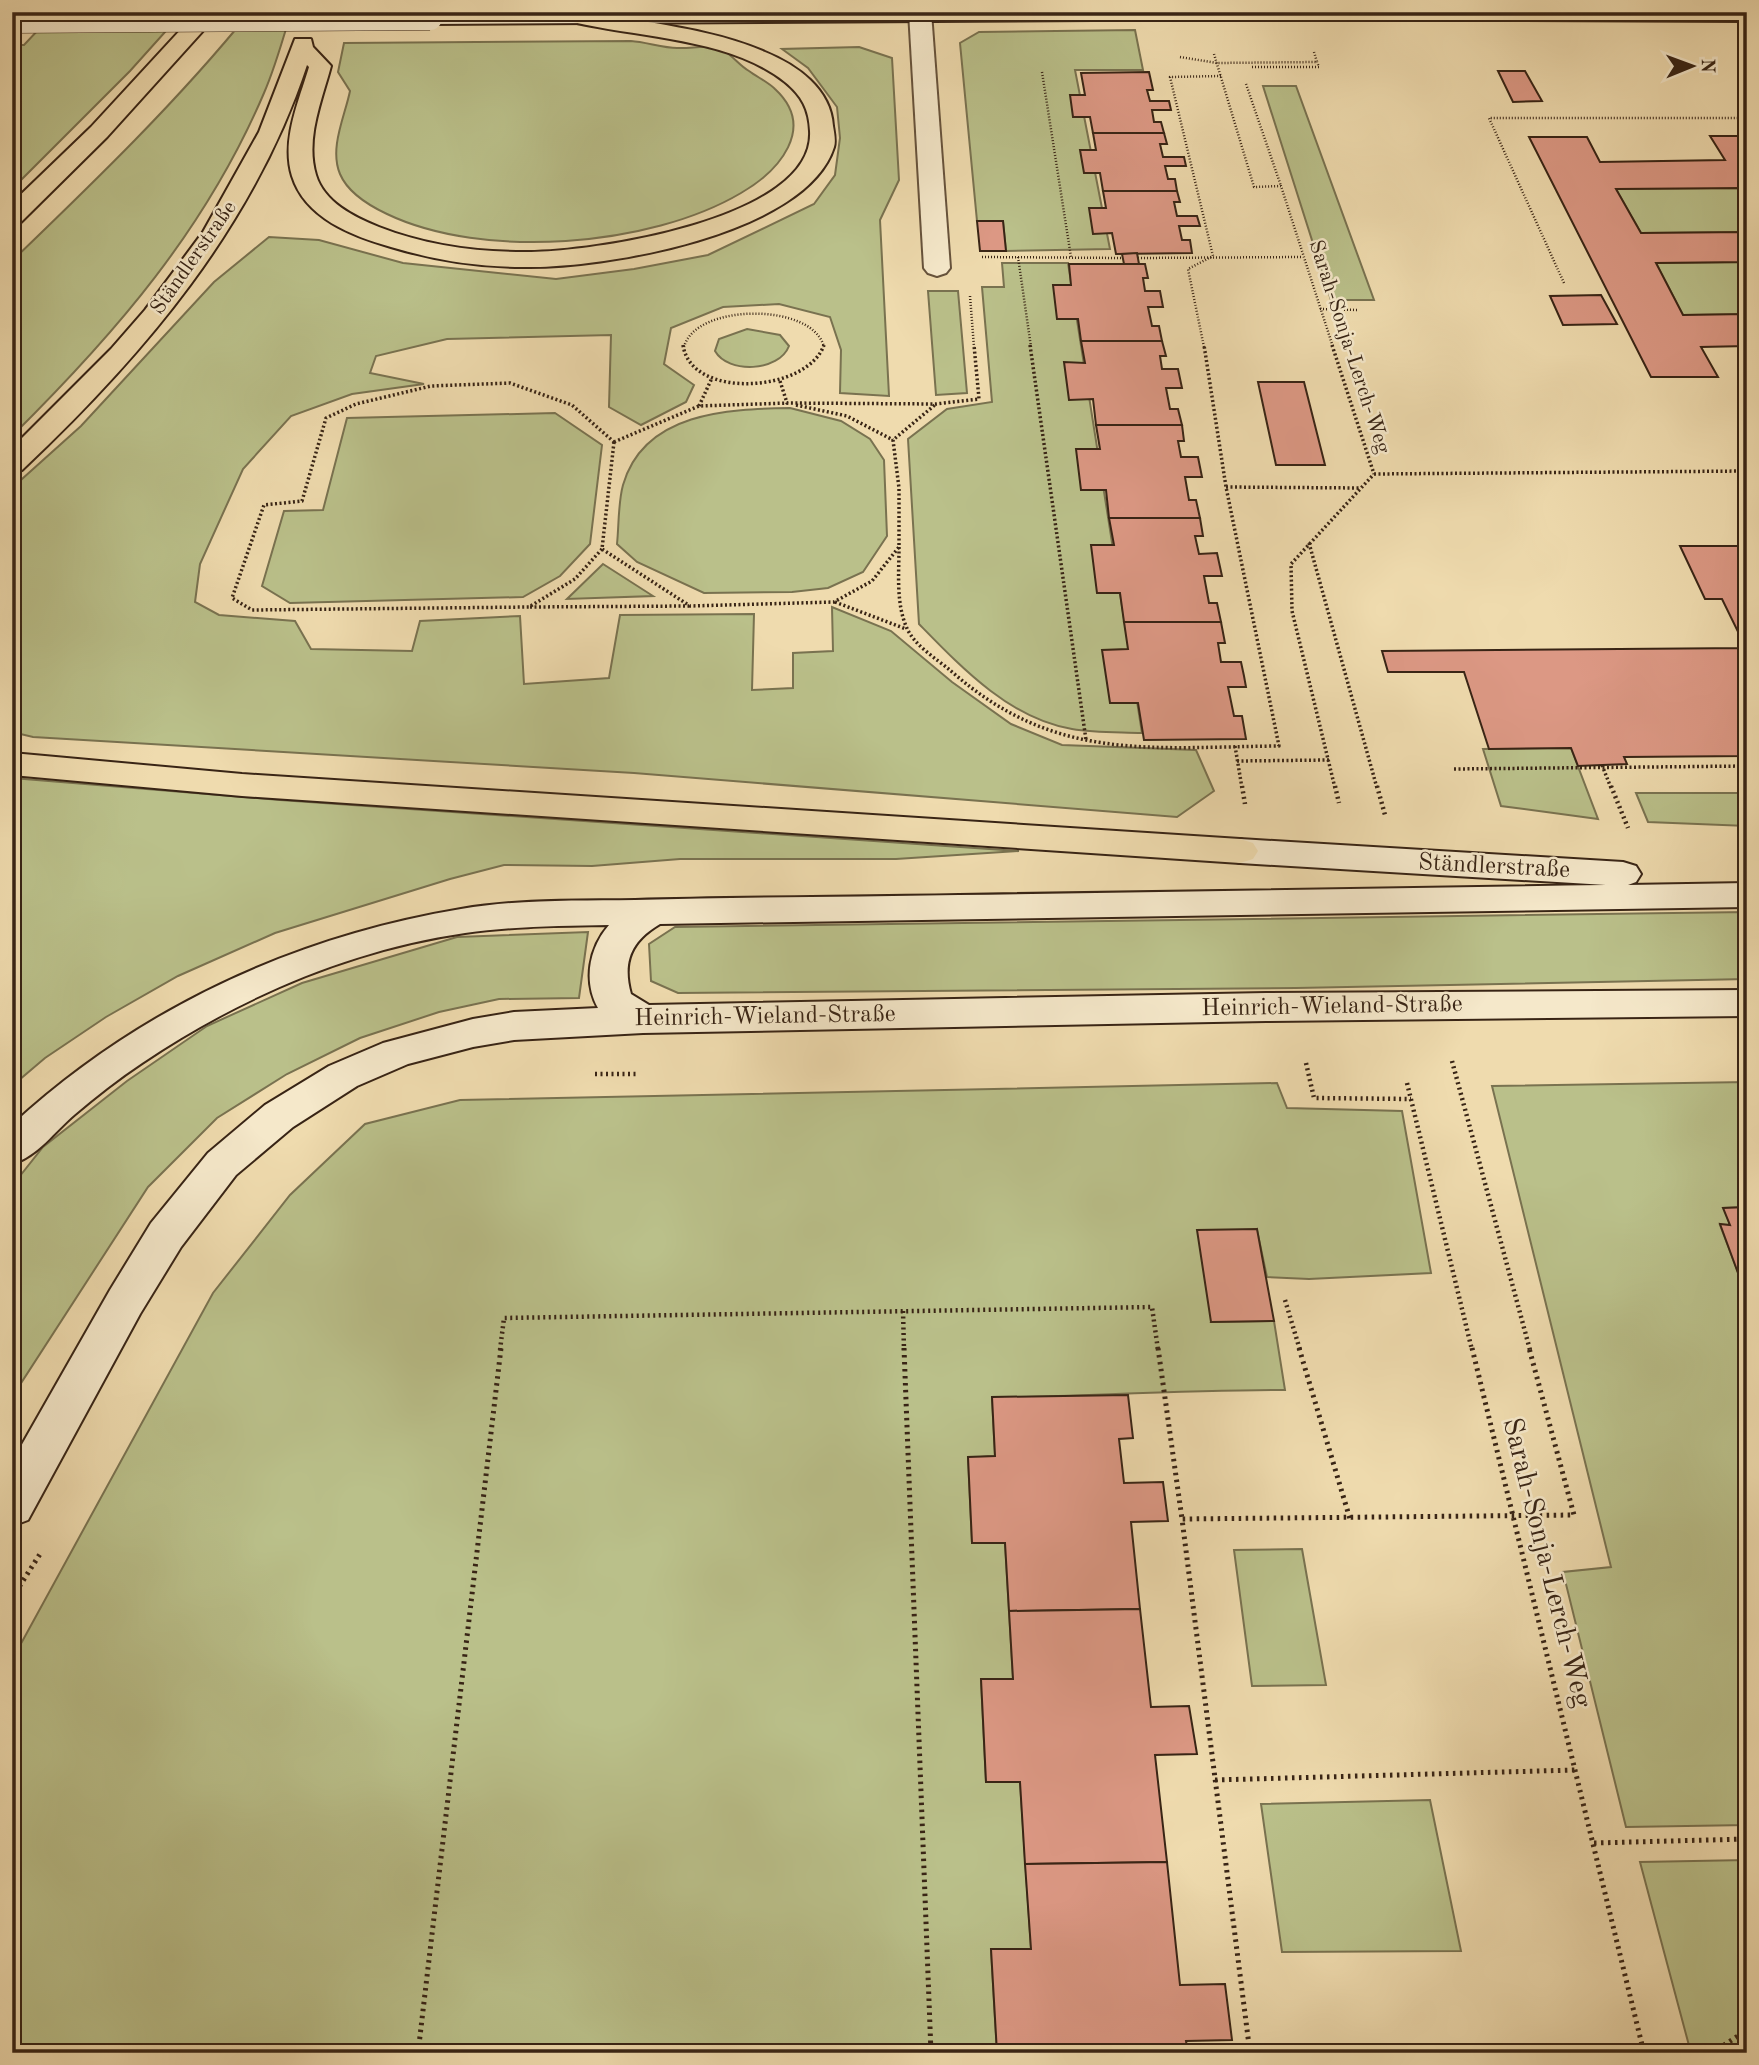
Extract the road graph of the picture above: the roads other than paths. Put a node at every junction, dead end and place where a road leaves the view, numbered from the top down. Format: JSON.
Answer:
{"nodes":[{"id":1,"x":209,"y":12,"type":"edge"},
{"id":2,"x":315,"y":12,"type":"edge"},
{"id":3,"x":920,"y":13,"type":"edge"},
{"id":4,"x":284,"y":15,"type":"edge"},
{"id":5,"x":1747,"y":15,"type":"edge"},
{"id":6,"x":581,"y":17,"type":"junction"},
{"id":7,"x":12,"y":21,"type":"edge"},
{"id":8,"x":302,"y":48,"type":"junction"},
{"id":9,"x":12,"y":217,"type":"edge"},
{"id":10,"x":936,"y":263,"type":"road end"},
{"id":11,"x":12,"y":464,"type":"edge"},
{"id":12,"x":12,"y":764,"type":"edge"},
{"id":13,"x":1240,"y":851,"type":"joint"},
{"id":14,"x":1747,"y":890,"type":"edge"},
{"id":15,"x":1747,"y":895,"type":"edge"},
{"id":16,"x":653,"y":912,"type":"junction"},
{"id":17,"x":1747,"y":1003,"type":"edge"},
{"id":18,"x":643,"y":1019,"type":"junction"},
{"id":19,"x":12,"y":1149,"type":"edge"},
{"id":20,"x":12,"y":1506,"type":"edge"}],
"edges":[{"from":1,"to":9,"type":"highway"},
{"from":2,"to":8,"type":"highway","name":"Ständlerstraße"},
{"from":3,"to":5,"type":"main road"},
{"from":3,"to":6,"type":"main road"},
{"from":3,"to":10,"type":"main road"},
{"from":4,"to":6,"type":"main road","bridge":true},
{"from":4,"to":7,"type":"main road","bridge":true},
{"from":6,"to":8,"type":"highway"},
{"from":8,"to":11,"type":"highway","name":"Ständlerstraße"},
{"from":12,"to":13,"type":"highway"},
{"from":13,"to":14,"type":"main road","name":"Ständlerstraße"},
{"from":15,"to":16,"type":"main road"},
{"from":16,"to":18,"type":"main road"},
{"from":16,"to":19,"type":"main road"},
{"from":17,"to":18,"type":"main road","name":"Heinrich-Wieland-Straße"},
{"from":18,"to":20,"type":"main road","name":"Heinrich-Wieland-Straße"}]}
